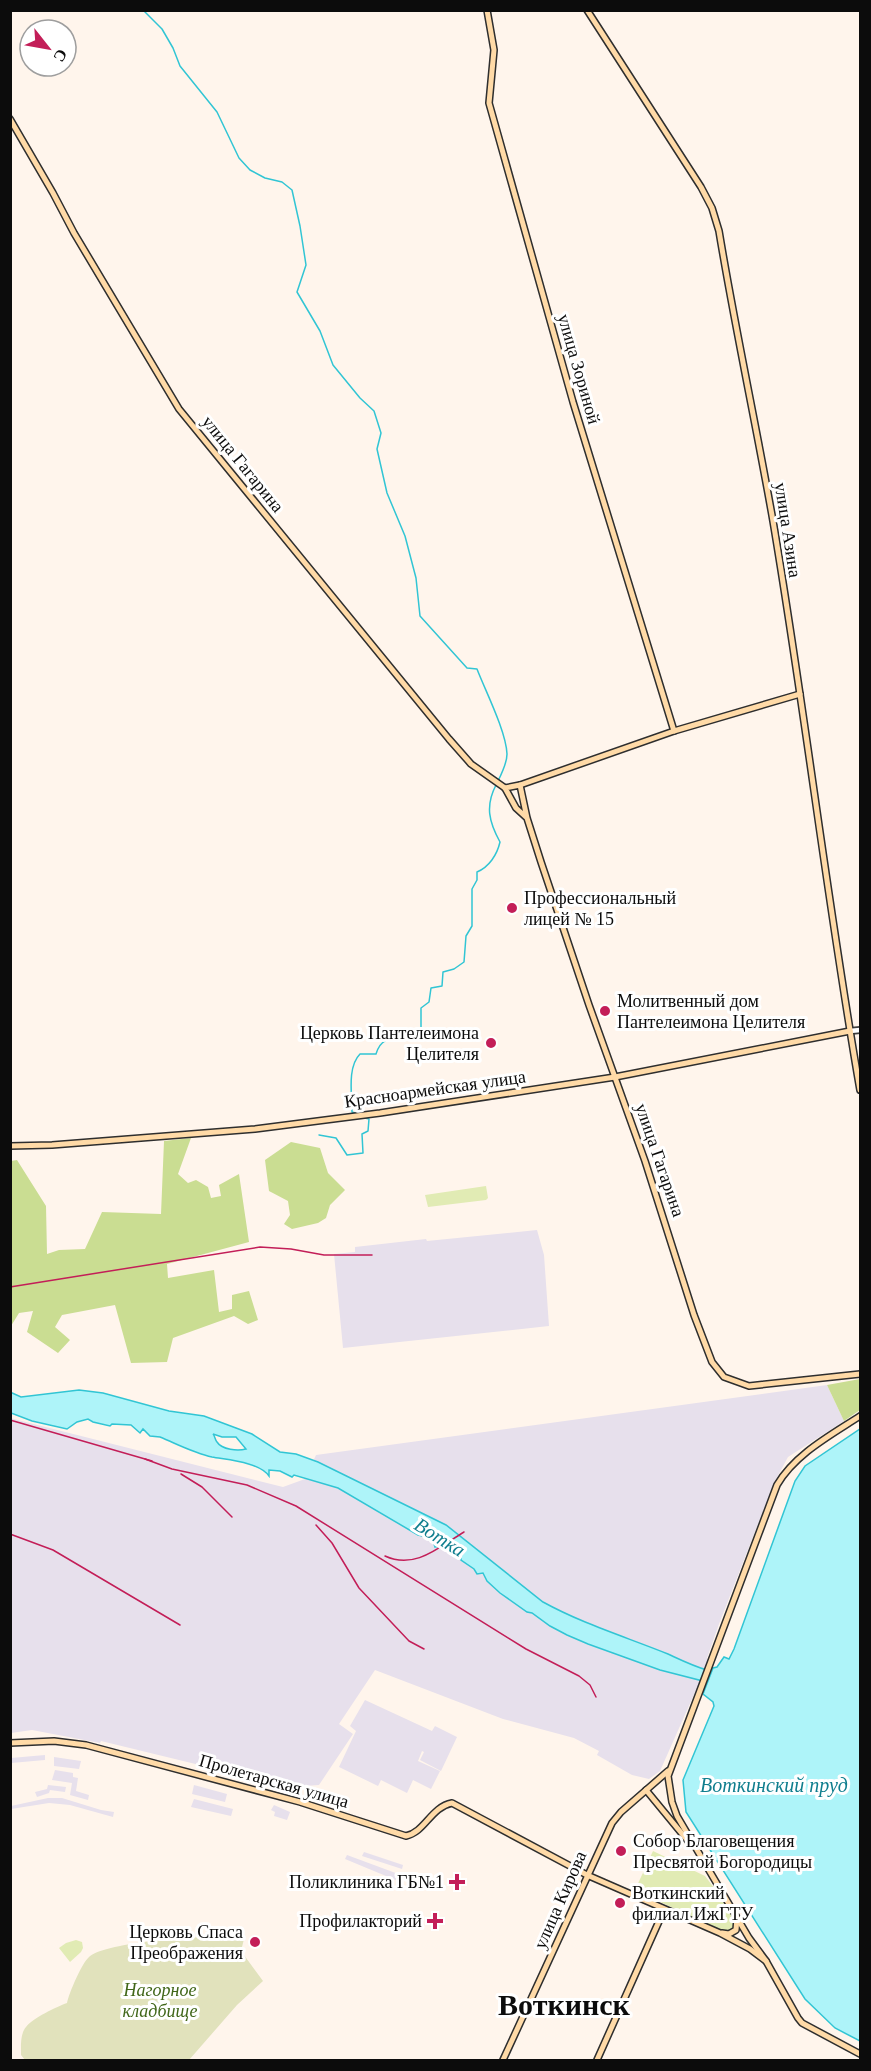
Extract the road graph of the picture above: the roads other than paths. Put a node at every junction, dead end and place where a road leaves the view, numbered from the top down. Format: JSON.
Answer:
{"nodes":[{"id":1,"x":487,"y":10,"type":"edge"},
{"id":2,"x":587,"y":10,"type":"edge"},
{"id":3,"x":10,"y":119,"type":"edge"},
{"id":4,"x":800,"y":694,"type":"junction"},
{"id":5,"x":675,"y":731,"type":"junction"},
{"id":6,"x":520,"y":785,"type":"junction"},
{"id":7,"x":505,"y":788,"type":"junction"},
{"id":8,"x":527,"y":818,"type":"junction"},
{"id":9,"x":861,"y":1030,"type":"edge"},
{"id":10,"x":850,"y":1031,"type":"junction"},
{"id":11,"x":615,"y":1077,"type":"junction"},
{"id":12,"x":861,"y":1090,"type":"edge"},
{"id":13,"x":10,"y":1146,"type":"edge"},
{"id":14,"x":861,"y":1374,"type":"edge"},
{"id":15,"x":861,"y":1416,"type":"edge"},
{"id":16,"x":10,"y":1743,"type":"edge"},
{"id":17,"x":670,"y":1770,"type":"junction"},
{"id":18,"x":646,"y":1790,"type":"junction"},
{"id":19,"x":698,"y":1854,"type":"junction"},
{"id":20,"x":587,"y":1875,"type":"junction"},
{"id":21,"x":664,"y":1910,"type":"junction"},
{"id":22,"x":736,"y":1914,"type":"junction"},
{"id":23,"x":720,"y":1933,"type":"junction"},
{"id":24,"x":766,"y":1961,"type":"junction"},
{"id":25,"x":861,"y":2054,"type":"edge"},
{"id":26,"x":503,"y":2061,"type":"edge"},
{"id":27,"x":597,"y":2061,"type":"edge"}],
"edges":[{"from":1,"to":5,"type":"main road","name":"улица Зориной"},
{"from":2,"to":4,"type":"main road","name":"улица Азина"},
{"from":3,"to":7,"type":"main road","name":"улица Гагарина"},
{"from":4,"to":5,"type":"main road"},
{"from":4,"to":10,"type":"main road","name":"улица Азина"},
{"from":5,"to":6,"type":"main road"},
{"from":6,"to":7,"type":"main road"},
{"from":6,"to":8,"type":"main road"},
{"from":7,"to":8,"type":"main road"},
{"from":8,"to":11,"type":"main road","name":"улица Гагарина"},
{"from":9,"to":10,"type":"street","name":"Красноармейская улица"},
{"from":10,"to":11,"type":"main road","name":"Красноармейская улица"},
{"from":10,"to":12,"type":"main road","name":"улица Азина"},
{"from":11,"to":13,"type":"main road","name":"Красноармейская улица"},
{"from":11,"to":14,"type":"main road","name":"улица Гагарина"},
{"from":15,"to":17,"type":"main road"},
{"from":16,"to":20,"type":"main road","name":"Пролетарская улица"},
{"from":17,"to":18,"type":"main road","name":"улица Кирова"},
{"from":17,"to":19,"type":"main road"},
{"from":18,"to":19,"type":"main road"},
{"from":18,"to":20,"type":"main road","name":"улица Кирова"},
{"from":19,"to":22,"type":"main road"},
{"from":20,"to":21,"type":"main road"},
{"from":20,"to":26,"type":"main road","name":"улица Кирова"},
{"from":21,"to":23,"type":"main road"},
{"from":21,"to":27,"type":"main road"},
{"from":22,"to":23,"type":"main road"},
{"from":22,"to":24,"type":"main road"},
{"from":23,"to":24,"type":"main road"},
{"from":24,"to":25,"type":"main road"}]}
